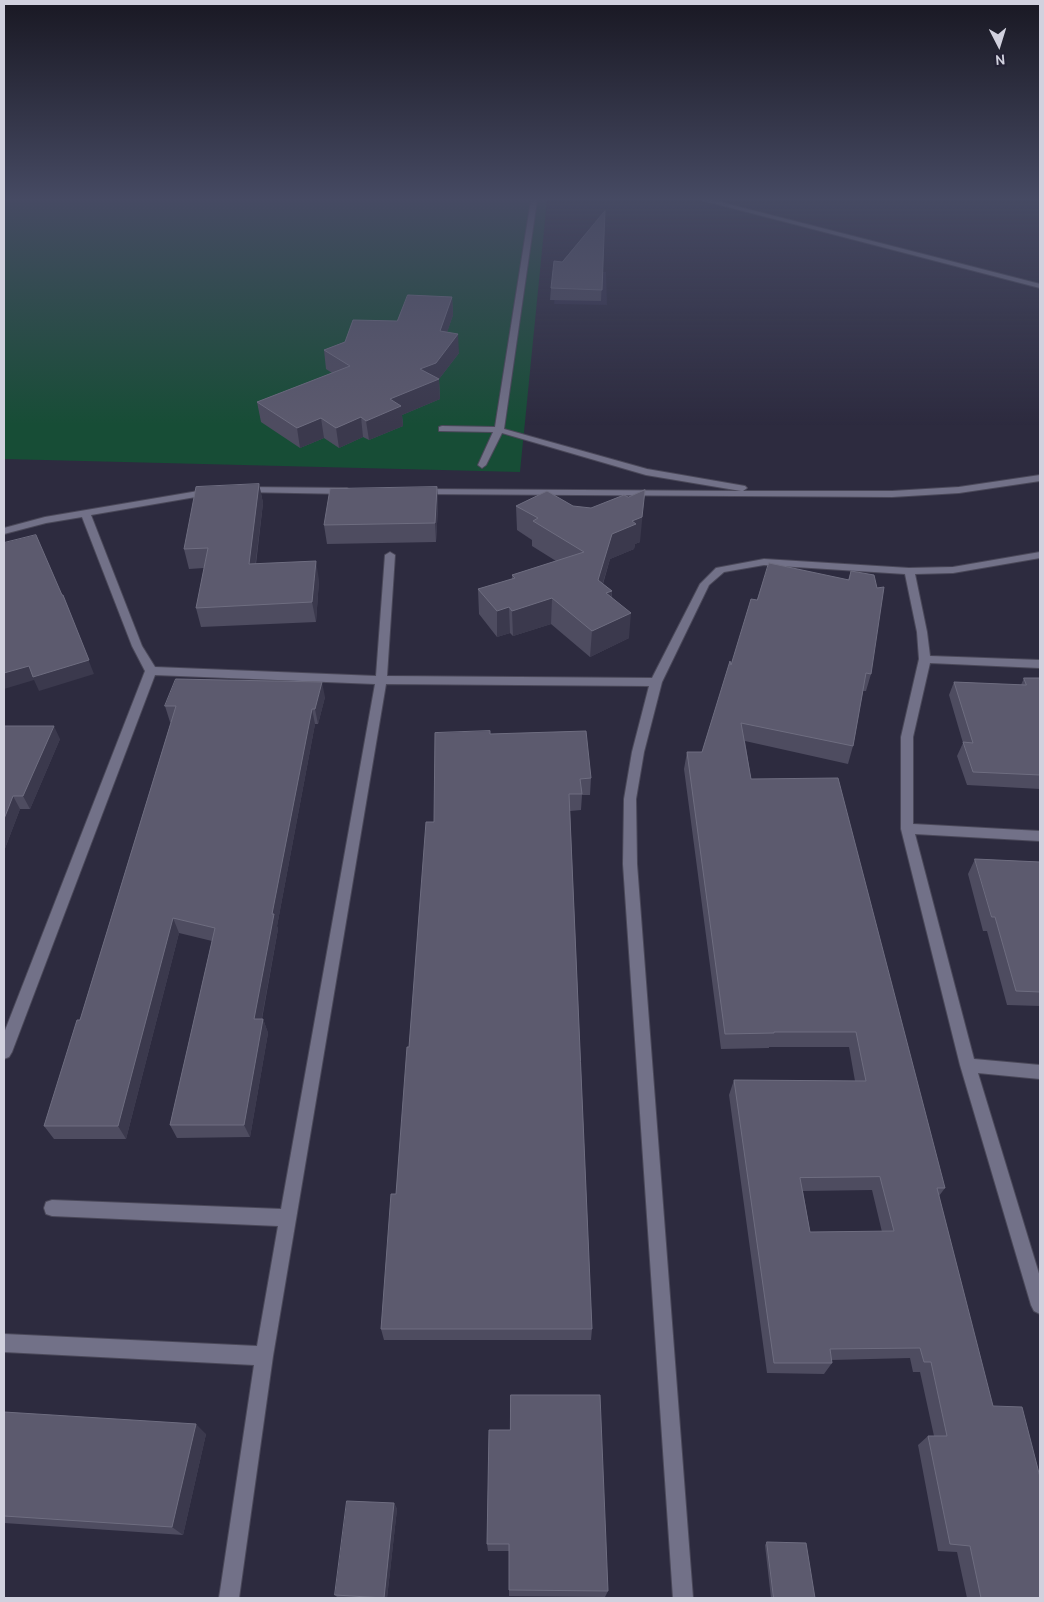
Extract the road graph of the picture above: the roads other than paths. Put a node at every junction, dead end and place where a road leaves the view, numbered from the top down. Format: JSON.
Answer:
{"nodes":[{"id":1,"x":523,"y":275,"type":"edge"},
{"id":2,"x":996,"y":275,"type":"edge"},
{"id":3,"x":1040,"y":286,"type":"edge"},
{"id":4,"x":442,"y":429,"type":"dead end"},
{"id":5,"x":499,"y":430,"type":"junction"},
{"id":6,"x":482,"y":465,"type":"dead end"},
{"id":7,"x":1040,"y":478,"type":"edge"},
{"id":8,"x":236,"y":490,"type":"edge"},
{"id":9,"x":221,"y":491,"type":"edge"},
{"id":10,"x":361,"y":491,"type":"edge"},
{"id":11,"x":410,"y":492,"type":"edge"},
{"id":12,"x":784,"y":494,"type":"junction"},
{"id":13,"x":85,"y":513,"type":"junction"},
{"id":14,"x":4,"y":531,"type":"edge"},
{"id":15,"x":390,"y":555,"type":"dead end"},
{"id":16,"x":1040,"y":555,"type":"edge"},
{"id":17,"x":909,"y":572,"type":"junction"},
{"id":18,"x":925,"y":659,"type":"junction"},
{"id":19,"x":1040,"y":664,"type":"edge"},
{"id":20,"x":150,"y":671,"type":"junction"},
{"id":21,"x":381,"y":680,"type":"junction"},
{"id":22,"x":656,"y":682,"type":"junction"},
{"id":23,"x":907,"y":829,"type":"junction"},
{"id":24,"x":1040,"y":836,"type":"edge"},
{"id":25,"x":4,"y":1052,"type":"edge"},
{"id":26,"x":968,"y":1065,"type":"junction"},
{"id":27,"x":1040,"y":1072,"type":"edge"},
{"id":28,"x":52,"y":1208,"type":"dead end"},
{"id":29,"x":288,"y":1218,"type":"junction"},
{"id":30,"x":1040,"y":1305,"type":"edge"},
{"id":31,"x":4,"y":1343,"type":"edge"},
{"id":32,"x":264,"y":1356,"type":"junction"},
{"id":33,"x":229,"y":1598,"type":"edge"},
{"id":34,"x":683,"y":1598,"type":"edge"}],
"edges":[{"from":1,"to":5,"type":"street"},
{"from":2,"to":3,"type":"street"},
{"from":4,"to":5,"type":"street"},
{"from":5,"to":6,"type":"street"},
{"from":5,"to":12,"type":"street"},
{"from":7,"to":12,"type":"street"},
{"from":8,"to":10,"type":"street"},
{"from":9,"to":13,"type":"street"},
{"from":11,"to":12,"type":"street"},
{"from":13,"to":14,"type":"street"},
{"from":13,"to":20,"type":"street"},
{"from":15,"to":21,"type":"street"},
{"from":16,"to":17,"type":"street"},
{"from":17,"to":18,"type":"street"},
{"from":17,"to":22,"type":"street"},
{"from":18,"to":19,"type":"street"},
{"from":18,"to":23,"type":"street"},
{"from":20,"to":21,"type":"street"},
{"from":20,"to":25,"type":"street"},
{"from":21,"to":22,"type":"street"},
{"from":21,"to":29,"type":"street"},
{"from":22,"to":34,"type":"street"},
{"from":23,"to":24,"type":"street"},
{"from":23,"to":26,"type":"street"},
{"from":26,"to":27,"type":"street"},
{"from":26,"to":30,"type":"street"},
{"from":28,"to":29,"type":"street"},
{"from":29,"to":32,"type":"street"},
{"from":31,"to":32,"type":"street"},
{"from":32,"to":33,"type":"street"}]}
